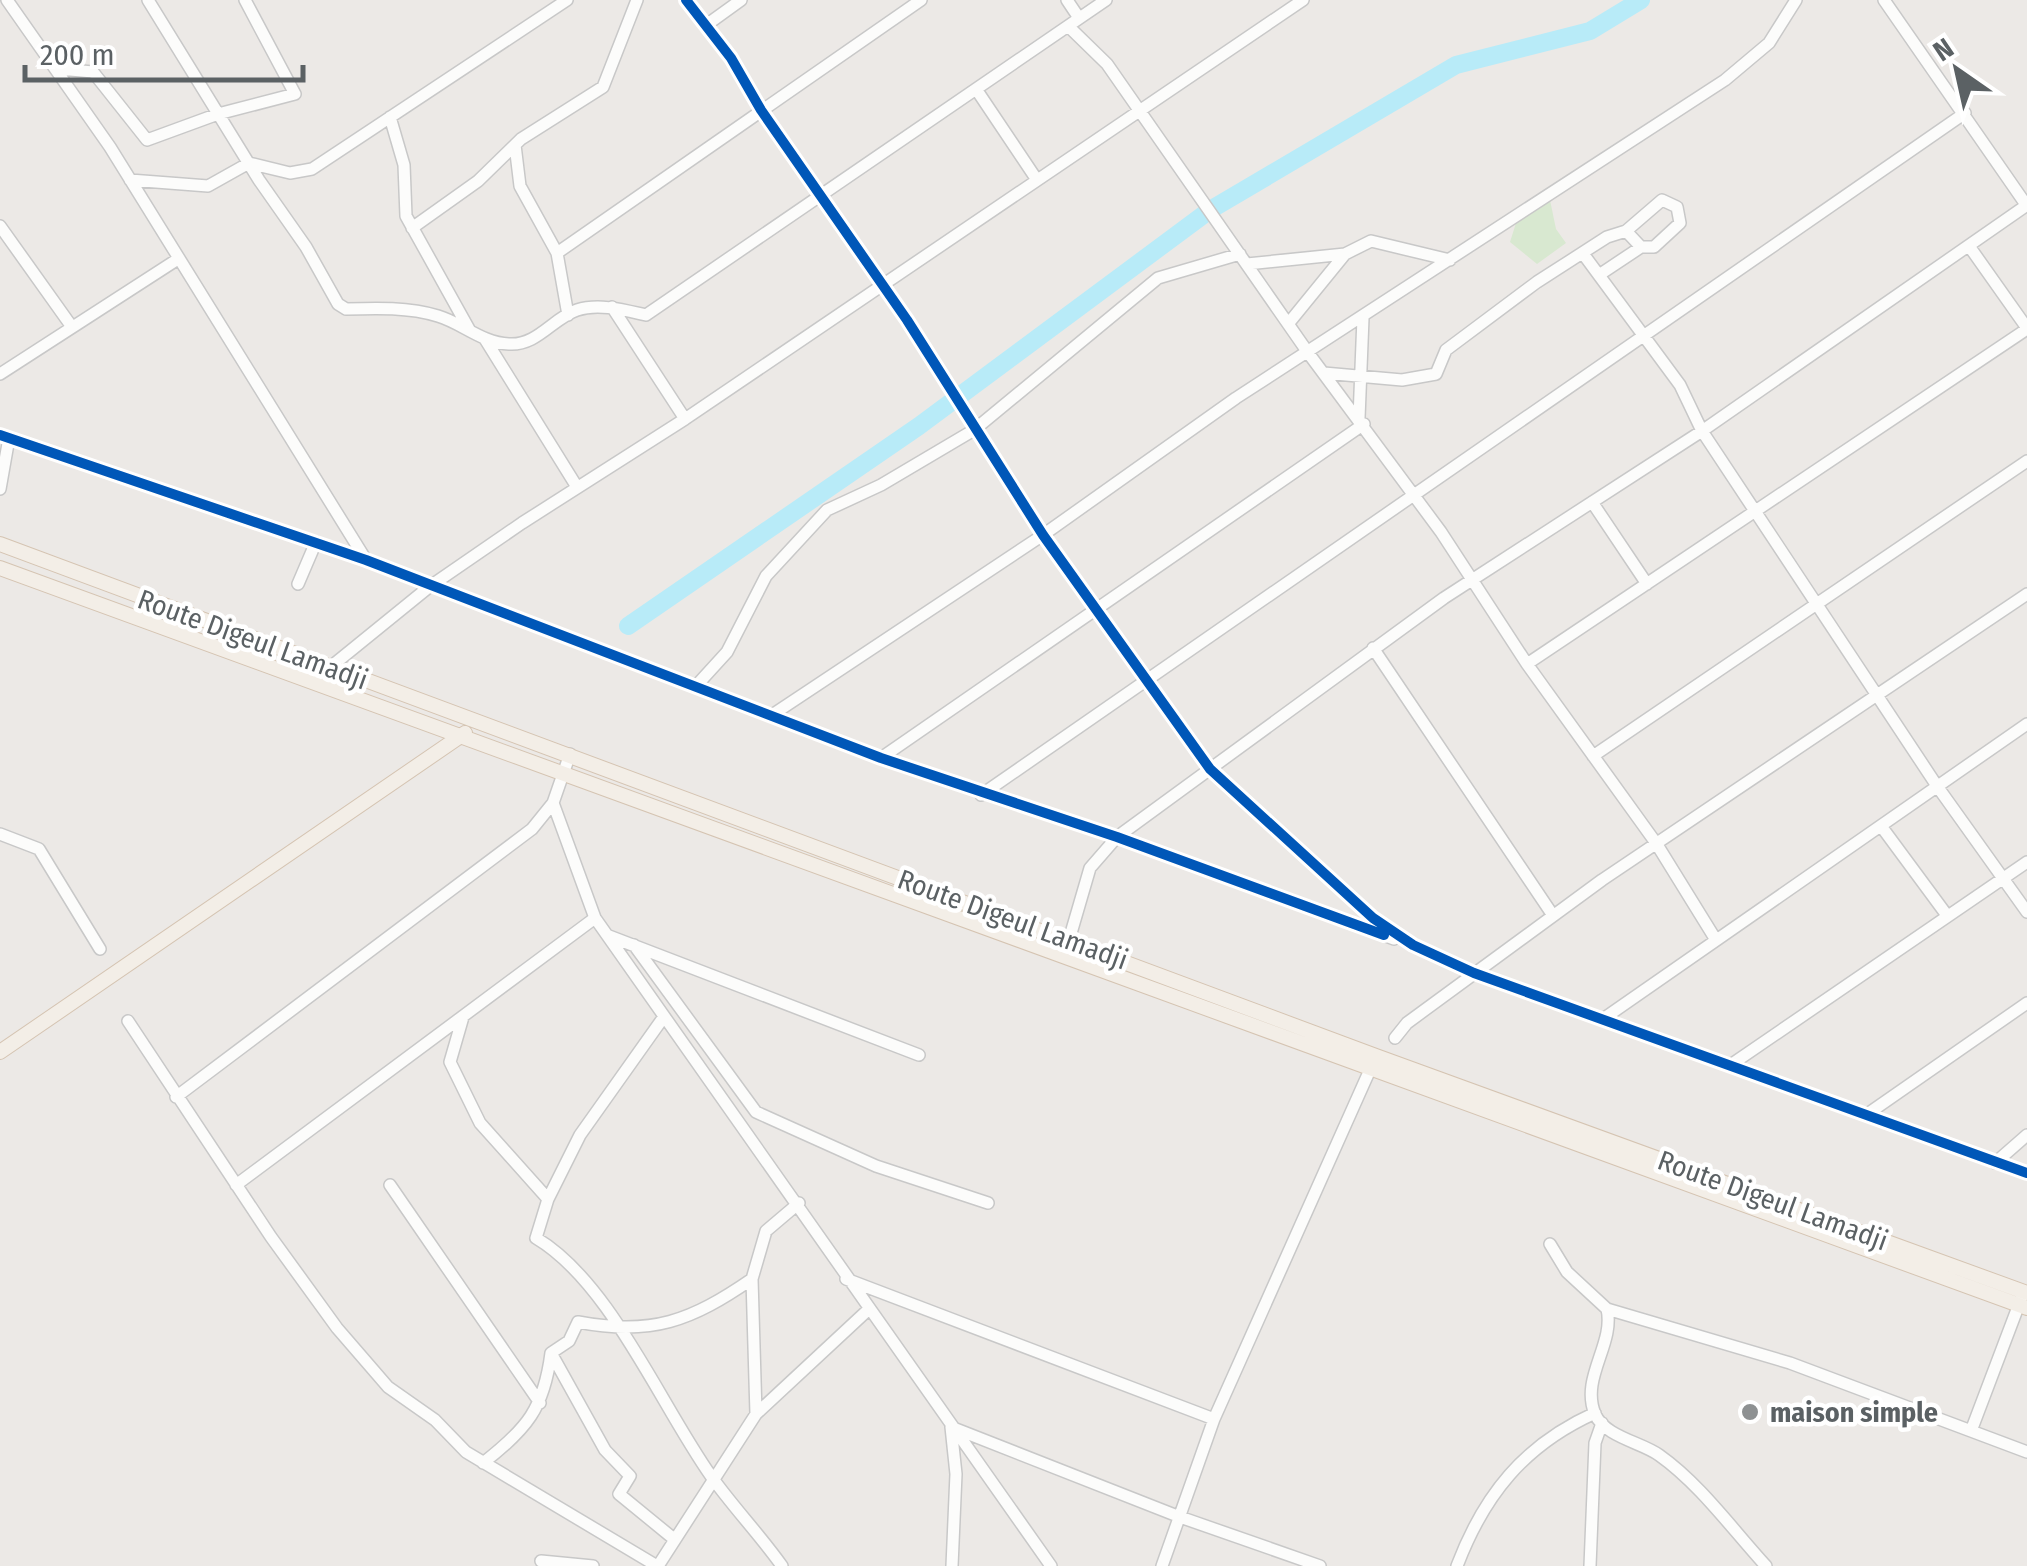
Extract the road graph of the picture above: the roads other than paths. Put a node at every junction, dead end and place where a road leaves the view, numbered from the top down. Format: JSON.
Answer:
{"nodes":[{"id":1,"x":7,"y":0,"type":"edge"},
{"id":2,"x":148,"y":0,"type":"edge"},
{"id":3,"x":245,"y":0,"type":"edge"},
{"id":4,"x":566,"y":0,"type":"edge"},
{"id":5,"x":637,"y":0,"type":"edge"},
{"id":6,"x":686,"y":0,"type":"edge"},
{"id":7,"x":741,"y":0,"type":"edge"},
{"id":8,"x":921,"y":0,"type":"edge"},
{"id":9,"x":1067,"y":0,"type":"edge"},
{"id":10,"x":1106,"y":0,"type":"edge"},
{"id":11,"x":1303,"y":0,"type":"edge"},
{"id":12,"x":1796,"y":0,"type":"edge"},
{"id":13,"x":1884,"y":0,"type":"edge"},
{"id":14,"x":1074,"y":22,"type":"junction"},
{"id":15,"x":705,"y":26,"type":"junction"},
{"id":16,"x":60,"y":69,"type":"junction"},
{"id":17,"x":976,"y":89,"type":"junction"},
{"id":18,"x":1140,"y":109,"type":"junction"},
{"id":19,"x":760,"y":110,"type":"junction"},
{"id":20,"x":1965,"y":113,"type":"junction"},
{"id":21,"x":218,"y":114,"type":"junction"},
{"id":22,"x":390,"y":116,"type":"junction"},
{"id":23,"x":514,"y":145,"type":"junction"},
{"id":24,"x":249,"y":163,"type":"junction"},
{"id":25,"x":130,"y":180,"type":"junction"},
{"id":26,"x":1038,"y":180,"type":"junction"},
{"id":27,"x":820,"y":196,"type":"junction"},
{"id":28,"x":2027,"y":206,"type":"edge"},
{"id":29,"x":0,"y":226,"type":"edge"},
{"id":30,"x":412,"y":228,"type":"junction"},
{"id":31,"x":1626,"y":231,"type":"junction"},
{"id":32,"x":1969,"y":246,"type":"junction"},
{"id":33,"x":1641,"y":247,"type":"junction"},
{"id":34,"x":557,"y":253,"type":"junction"},
{"id":35,"x":1345,"y":254,"type":"junction"},
{"id":36,"x":1584,"y":256,"type":"junction"},
{"id":37,"x":178,"y":259,"type":"junction"},
{"id":38,"x":1244,"y":259,"type":"junction"},
{"id":39,"x":1450,"y":260,"type":"junction"},
{"id":40,"x":1599,"y":275,"type":"junction"},
{"id":41,"x":881,"y":286,"type":"junction"},
{"id":42,"x":612,"y":308,"type":"junction"},
{"id":43,"x":568,"y":315,"type":"junction"},
{"id":44,"x":1363,"y":318,"type":"junction"},
{"id":45,"x":1288,"y":324,"type":"junction"},
{"id":46,"x":72,"y":327,"type":"junction"},
{"id":47,"x":2027,"y":328,"type":"edge"},
{"id":48,"x":470,"y":331,"type":"junction"},
{"id":49,"x":1646,"y":338,"type":"junction"},
{"id":50,"x":485,"y":339,"type":"junction"},
{"id":51,"x":1309,"y":354,"type":"junction"},
{"id":52,"x":2,"y":369,"type":"edge"},
{"id":53,"x":1324,"y":373,"type":"junction"},
{"id":54,"x":1362,"y":375,"type":"junction"},
{"id":55,"x":685,"y":419,"type":"junction"},
{"id":56,"x":1361,"y":421,"type":"junction"},
{"id":57,"x":974,"y":430,"type":"junction"},
{"id":58,"x":1702,"y":431,"type":"junction"},
{"id":59,"x":4,"y":436,"type":"edge"},
{"id":60,"x":2027,"y":462,"type":"edge"},
{"id":61,"x":577,"y":487,"type":"junction"},
{"id":62,"x":0,"y":489,"type":"edge"},
{"id":63,"x":1412,"y":499,"type":"junction"},
{"id":64,"x":1592,"y":502,"type":"junction"},
{"id":65,"x":1756,"y":512,"type":"junction"},
{"id":66,"x":1043,"y":535,"type":"junction"},
{"id":67,"x":316,"y":542,"type":"junction"},
{"id":68,"x":0,"y":544,"type":"edge"},
{"id":69,"x":366,"y":560,"type":"junction"},
{"id":70,"x":0,"y":568,"type":"edge"},
{"id":71,"x":1473,"y":579,"type":"junction"},
{"id":72,"x":298,"y":584,"type":"dead end"},
{"id":73,"x":1647,"y":584,"type":"junction"},
{"id":74,"x":429,"y":586,"type":"junction"},
{"id":75,"x":2027,"y":594,"type":"edge"},
{"id":76,"x":1819,"y":604,"type":"junction"},
{"id":77,"x":1096,"y":610,"type":"junction"},
{"id":78,"x":1372,"y":648,"type":"junction"},
{"id":79,"x":1528,"y":664,"type":"junction"},
{"id":80,"x":328,"y":668,"type":"junction"},
{"id":81,"x":1146,"y":683,"type":"junction"},
{"id":82,"x":696,"y":686,"type":"junction"},
{"id":83,"x":1876,"y":695,"type":"junction"},
{"id":84,"x":772,"y":715,"type":"junction"},
{"id":85,"x":481,"y":722,"type":"junction"},
{"id":86,"x":2027,"y":724,"type":"edge"},
{"id":87,"x":461,"y":736,"type":"junction"},
{"id":88,"x":570,"y":754,"type":"junction"},
{"id":89,"x":1594,"y":756,"type":"junction"},
{"id":90,"x":881,"y":758,"type":"junction"},
{"id":91,"x":1210,"y":769,"type":"junction"},
{"id":92,"x":563,"y":773,"type":"junction"},
{"id":93,"x":1937,"y":786,"type":"junction"},
{"id":94,"x":981,"y":795,"type":"junction"},
{"id":95,"x":552,"y":803,"type":"junction"},
{"id":96,"x":1881,"y":826,"type":"junction"},
{"id":97,"x":0,"y":834,"type":"edge"},
{"id":98,"x":1117,"y":837,"type":"junction"},
{"id":99,"x":1656,"y":843,"type":"junction"},
{"id":100,"x":2027,"y":862,"type":"edge"},
{"id":101,"x":2003,"y":878,"type":"junction"},
{"id":102,"x":2027,"y":912,"type":"edge"},
{"id":103,"x":1552,"y":914,"type":"junction"},
{"id":104,"x":1946,"y":914,"type":"junction"},
{"id":105,"x":595,"y":918,"type":"junction"},
{"id":106,"x":608,"y":936,"type":"junction"},
{"id":107,"x":1069,"y":940,"type":"junction"},
{"id":108,"x":1716,"y":940,"type":"junction"},
{"id":109,"x":634,"y":945,"type":"junction"},
{"id":110,"x":1412,"y":946,"type":"junction"},
{"id":111,"x":100,"y":949,"type":"dead end"},
{"id":112,"x":1474,"y":973,"type":"junction"},
{"id":113,"x":2027,"y":1003,"type":"edge"},
{"id":114,"x":463,"y":1016,"type":"junction"},
{"id":115,"x":664,"y":1018,"type":"junction"},
{"id":116,"x":1603,"y":1019,"type":"junction"},
{"id":117,"x":128,"y":1021,"type":"dead end"},
{"id":118,"x":1394,"y":1038,"type":"dead end"},
{"id":119,"x":0,"y":1052,"type":"edge"},
{"id":120,"x":920,"y":1055,"type":"dead end"},
{"id":121,"x":1374,"y":1062,"type":"junction"},
{"id":122,"x":1732,"y":1064,"type":"junction"},
{"id":123,"x":176,"y":1098,"type":"junction"},
{"id":124,"x":1866,"y":1115,"type":"junction"},
{"id":125,"x":2027,"y":1136,"type":"edge"},
{"id":126,"x":1996,"y":1163,"type":"junction"},
{"id":127,"x":2027,"y":1173,"type":"edge"},
{"id":128,"x":390,"y":1184,"type":"dead end"},
{"id":129,"x":236,"y":1185,"type":"junction"},
{"id":130,"x":548,"y":1199,"type":"junction"},
{"id":131,"x":799,"y":1203,"type":"junction"},
{"id":132,"x":988,"y":1203,"type":"dead end"},
{"id":133,"x":1550,"y":1244,"type":"dead end"},
{"id":134,"x":752,"y":1279,"type":"junction"},
{"id":135,"x":846,"y":1279,"type":"junction"},
{"id":136,"x":2024,"y":1300,"type":"edge"},
{"id":137,"x":1607,"y":1309,"type":"junction"},
{"id":138,"x":869,"y":1310,"type":"junction"},
{"id":139,"x":618,"y":1329,"type":"junction"},
{"id":140,"x":552,"y":1353,"type":"junction"},
{"id":141,"x":540,"y":1403,"type":"junction"},
{"id":142,"x":756,"y":1414,"type":"junction"},
{"id":143,"x":1598,"y":1418,"type":"junction"},
{"id":144,"x":1214,"y":1419,"type":"junction"},
{"id":145,"x":952,"y":1427,"type":"junction"},
{"id":146,"x":1971,"y":1431,"type":"junction"},
{"id":147,"x":2027,"y":1452,"type":"edge"},
{"id":148,"x":484,"y":1463,"type":"junction"},
{"id":149,"x":712,"y":1478,"type":"junction"},
{"id":150,"x":1180,"y":1517,"type":"junction"},
{"id":151,"x":674,"y":1539,"type":"junction"},
{"id":152,"x":1275,"y":1550,"type":"junction"},
{"id":153,"x":542,"y":1561,"type":"dead end"},
{"id":154,"x":594,"y":1566,"type":"edge"},
{"id":155,"x":658,"y":1566,"type":"edge"},
{"id":156,"x":782,"y":1566,"type":"edge"},
{"id":157,"x":952,"y":1566,"type":"edge"},
{"id":158,"x":1050,"y":1566,"type":"edge"},
{"id":159,"x":1162,"y":1566,"type":"edge"},
{"id":160,"x":1270,"y":1566,"type":"edge"},
{"id":161,"x":1320,"y":1566,"type":"edge"},
{"id":162,"x":1457,"y":1566,"type":"edge"},
{"id":163,"x":1590,"y":1566,"type":"edge"},
{"id":164,"x":1766,"y":1566,"type":"edge"}],
"edges":[{"from":1,"to":16,"type":"street"},
{"from":2,"to":21,"type":"street"},
{"from":3,"to":21,"type":"street"},
{"from":4,"to":22,"type":"street"},
{"from":5,"to":23,"type":"street"},
{"from":6,"to":15,"type":"street"},
{"from":7,"to":15,"type":"street"},
{"from":8,"to":19,"type":"street"},
{"from":9,"to":14,"type":"street"},
{"from":10,"to":14,"type":"street"},
{"from":11,"to":18,"type":"street"},
{"from":12,"to":39,"type":"street"},
{"from":13,"to":20,"type":"street"},
{"from":14,"to":17,"type":"street"},
{"from":14,"to":18,"type":"street"},
{"from":15,"to":19,"type":"street"},
{"from":16,"to":21,"type":"street"},
{"from":16,"to":25,"type":"street"},
{"from":17,"to":26,"type":"street"},
{"from":17,"to":27,"type":"street"},
{"from":18,"to":26,"type":"street"},
{"from":18,"to":38,"type":"street"},
{"from":19,"to":27,"type":"street"},
{"from":19,"to":34,"type":"street"},
{"from":20,"to":28,"type":"street"},
{"from":20,"to":49,"type":"street"},
{"from":21,"to":24,"type":"street"},
{"from":22,"to":24,"type":"street"},
{"from":22,"to":30,"type":"street"},
{"from":23,"to":30,"type":"street"},
{"from":23,"to":34,"type":"street"},
{"from":24,"to":25,"type":"street"},
{"from":24,"to":48,"type":"street"},
{"from":25,"to":37,"type":"street"},
{"from":26,"to":41,"type":"street"},
{"from":27,"to":41,"type":"street"},
{"from":27,"to":42,"type":"street"},
{"from":28,"to":32,"type":"street"},
{"from":29,"to":46,"type":"street"},
{"from":30,"to":48,"type":"street"},
{"from":31,"to":33,"type":"street"},
{"from":31,"to":33,"type":"street"},
{"from":31,"to":36,"type":"street"},
{"from":32,"to":47,"type":"street"},
{"from":32,"to":58,"type":"street"},
{"from":33,"to":40,"type":"street"},
{"from":34,"to":43,"type":"street"},
{"from":35,"to":38,"type":"street"},
{"from":35,"to":39,"type":"street"},
{"from":35,"to":45,"type":"street"},
{"from":36,"to":40,"type":"street"},
{"from":36,"to":54,"type":"street"},
{"from":37,"to":46,"type":"street"},
{"from":37,"to":69,"type":"street"},
{"from":38,"to":45,"type":"street"},
{"from":38,"to":57,"type":"street"},
{"from":39,"to":44,"type":"street"},
{"from":40,"to":49,"type":"street"},
{"from":41,"to":55,"type":"street"},
{"from":41,"to":57,"type":"street"},
{"from":42,"to":43,"type":"street"},
{"from":42,"to":55,"type":"street"},
{"from":43,"to":50,"type":"street"},
{"from":44,"to":51,"type":"street"},
{"from":44,"to":54,"type":"street"},
{"from":45,"to":51,"type":"street"},
{"from":46,"to":52,"type":"street"},
{"from":47,"to":65,"type":"street"},
{"from":48,"to":50,"type":"street"},
{"from":49,"to":58,"type":"street"},
{"from":49,"to":63,"type":"street"},
{"from":50,"to":61,"type":"street"},
{"from":51,"to":53,"type":"street"},
{"from":51,"to":66,"type":"street"},
{"from":53,"to":54,"type":"street"},
{"from":53,"to":56,"type":"street"},
{"from":54,"to":56,"type":"street"},
{"from":55,"to":61,"type":"street"},
{"from":56,"to":63,"type":"street"},
{"from":56,"to":77,"type":"street"},
{"from":57,"to":66,"type":"street"},
{"from":57,"to":82,"type":"street"},
{"from":58,"to":64,"type":"street"},
{"from":58,"to":65,"type":"street"},
{"from":59,"to":62,"type":"street"},
{"from":59,"to":67,"type":"street"},
{"from":60,"to":76,"type":"street"},
{"from":61,"to":74,"type":"street"},
{"from":63,"to":71,"type":"street"},
{"from":63,"to":81,"type":"street"},
{"from":64,"to":71,"type":"street"},
{"from":64,"to":73,"type":"street"},
{"from":65,"to":73,"type":"street"},
{"from":65,"to":76,"type":"street"},
{"from":66,"to":77,"type":"street"},
{"from":66,"to":84,"type":"street"},
{"from":67,"to":69,"type":"street"},
{"from":67,"to":72,"type":"street"},
{"from":68,"to":80,"type":"main road","name":"Route Digeul Lamadji"},
{"from":69,"to":74,"type":"street"},
{"from":70,"to":87,"type":"main road","name":"Route Digeul Lamadji"},
{"from":71,"to":78,"type":"street"},
{"from":71,"to":79,"type":"street"},
{"from":73,"to":79,"type":"street"},
{"from":74,"to":80,"type":"street"},
{"from":74,"to":82,"type":"street"},
{"from":75,"to":83,"type":"street"},
{"from":76,"to":83,"type":"street"},
{"from":76,"to":89,"type":"street"},
{"from":77,"to":81,"type":"street"},
{"from":77,"to":90,"type":"street"},
{"from":78,"to":91,"type":"street"},
{"from":78,"to":103,"type":"street"},
{"from":79,"to":89,"type":"street"},
{"from":80,"to":85,"type":"main road","name":"Route Digeul Lamadji"},
{"from":81,"to":91,"type":"street"},
{"from":81,"to":94,"type":"street"},
{"from":82,"to":84,"type":"street"},
{"from":83,"to":93,"type":"street"},
{"from":83,"to":99,"type":"street"},
{"from":84,"to":90,"type":"street"},
{"from":85,"to":87,"type":"main road"},
{"from":85,"to":88,"type":"main road","name":"Route Digeul Lamadji"},
{"from":86,"to":93,"type":"street"},
{"from":87,"to":92,"type":"main road","name":"Route Digeul Lamadji"},
{"from":87,"to":119,"type":"main road"},
{"from":88,"to":92,"type":"street"},
{"from":88,"to":107,"type":"main road","name":"Route Digeul Lamadji"},
{"from":89,"to":99,"type":"street"},
{"from":90,"to":94,"type":"street"},
{"from":91,"to":98,"type":"street"},
{"from":91,"to":110,"type":"street"},
{"from":92,"to":95,"type":"street"},
{"from":92,"to":121,"type":"main road","name":"Route Digeul Lamadji"},
{"from":93,"to":96,"type":"street"},
{"from":93,"to":101,"type":"street"},
{"from":94,"to":98,"type":"street"},
{"from":95,"to":105,"type":"street"},
{"from":95,"to":123,"type":"street"},
{"from":96,"to":104,"type":"street"},
{"from":96,"to":108,"type":"street"},
{"from":97,"to":111,"type":"street"},
{"from":98,"to":107,"type":"street"},
{"from":98,"to":110,"type":"street"},
{"from":99,"to":103,"type":"street"},
{"from":99,"to":108,"type":"street"},
{"from":100,"to":101,"type":"street"},
{"from":101,"to":102,"type":"street"},
{"from":101,"to":104,"type":"street"},
{"from":103,"to":112,"type":"street"},
{"from":104,"to":122,"type":"street"},
{"from":105,"to":106,"type":"street"},
{"from":105,"to":114,"type":"street"},
{"from":106,"to":109,"type":"street"},
{"from":106,"to":115,"type":"street"},
{"from":107,"to":121,"type":"main road","name":"Route Digeul Lamadji"},
{"from":108,"to":116,"type":"street"},
{"from":109,"to":120,"type":"street"},
{"from":109,"to":132,"type":"street"},
{"from":110,"to":112,"type":"street"},
{"from":112,"to":116,"type":"street"},
{"from":112,"to":118,"type":"street"},
{"from":113,"to":124,"type":"street"},
{"from":114,"to":129,"type":"street"},
{"from":114,"to":130,"type":"street"},
{"from":115,"to":130,"type":"street"},
{"from":115,"to":131,"type":"street"},
{"from":116,"to":122,"type":"street"},
{"from":117,"to":123,"type":"street"},
{"from":121,"to":136,"type":"main road","name":"Route Digeul Lamadji"},
{"from":121,"to":144,"type":"street"},
{"from":122,"to":124,"type":"street"},
{"from":123,"to":129,"type":"street"},
{"from":124,"to":126,"type":"street"},
{"from":125,"to":126,"type":"street"},
{"from":126,"to":127,"type":"street"},
{"from":128,"to":141,"type":"street"},
{"from":129,"to":148,"type":"street"},
{"from":130,"to":139,"type":"street"},
{"from":131,"to":134,"type":"street"},
{"from":131,"to":135,"type":"street"},
{"from":133,"to":137,"type":"street"},
{"from":134,"to":139,"type":"street"},
{"from":134,"to":142,"type":"street"},
{"from":135,"to":138,"type":"street"},
{"from":135,"to":144,"type":"street"},
{"from":136,"to":146,"type":"street"},
{"from":137,"to":143,"type":"street"},
{"from":137,"to":146,"type":"street"},
{"from":138,"to":142,"type":"street"},
{"from":138,"to":145,"type":"street"},
{"from":139,"to":140,"type":"street"},
{"from":139,"to":149,"type":"street"},
{"from":140,"to":141,"type":"street"},
{"from":140,"to":151,"type":"street"},
{"from":141,"to":148,"type":"street"},
{"from":142,"to":149,"type":"street"},
{"from":143,"to":162,"type":"street"},
{"from":143,"to":163,"type":"street"},
{"from":143,"to":164,"type":"street"},
{"from":144,"to":150,"type":"street"},
{"from":145,"to":150,"type":"street"},
{"from":145,"to":157,"type":"street"},
{"from":145,"to":158,"type":"street"},
{"from":146,"to":147,"type":"street"},
{"from":148,"to":155,"type":"street"},
{"from":149,"to":151,"type":"street"},
{"from":149,"to":156,"type":"street"},
{"from":150,"to":152,"type":"street"},
{"from":150,"to":159,"type":"street"},
{"from":151,"to":155,"type":"street"},
{"from":152,"to":160,"type":"street"},
{"from":152,"to":161,"type":"street"},
{"from":153,"to":154,"type":"street"}]}
